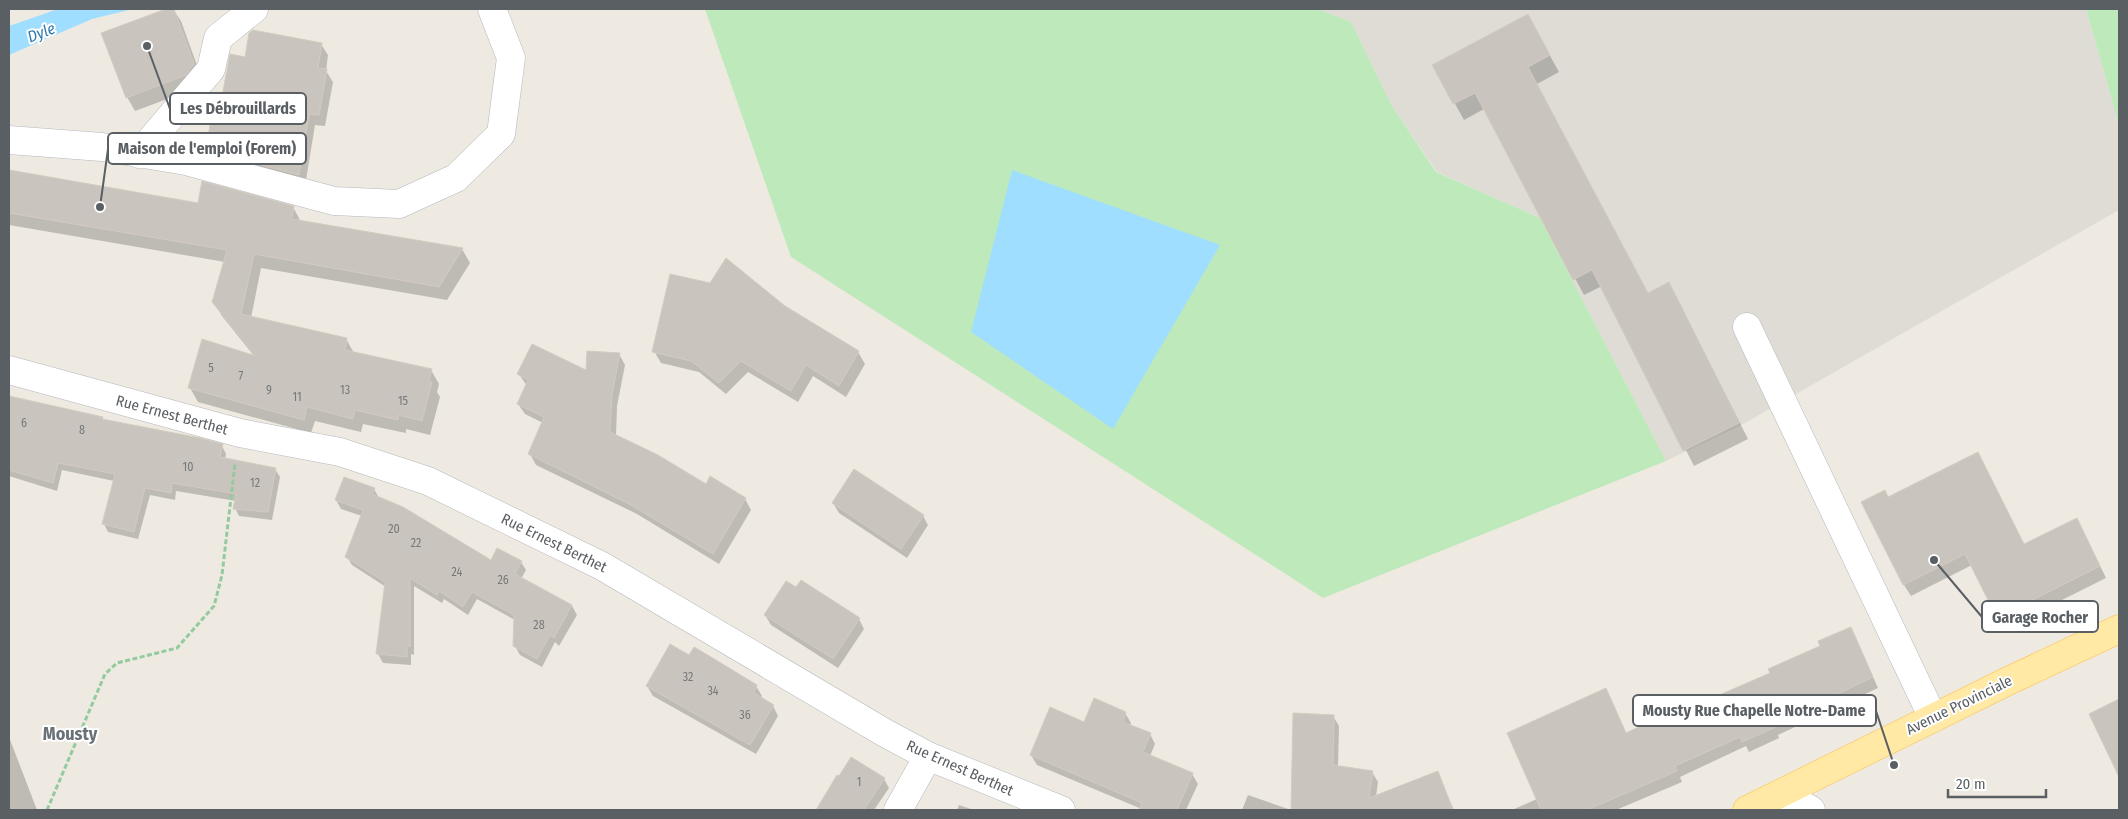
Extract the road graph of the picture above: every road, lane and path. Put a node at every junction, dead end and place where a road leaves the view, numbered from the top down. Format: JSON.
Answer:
{"nodes":[{"id":1,"x":254,"y":9,"type":"edge"},
{"id":2,"x":492,"y":9,"type":"edge"},
{"id":3,"x":9,"y":140,"type":"edge"},
{"id":4,"x":139,"y":154,"type":"junction"},
{"id":5,"x":1747,"y":327,"type":"dead end"},
{"id":6,"x":9,"y":370,"type":"edge"},
{"id":7,"x":240,"y":434,"type":"junction"},
{"id":8,"x":2119,"y":629,"type":"edge"},
{"id":9,"x":1933,"y":718,"type":"junction"},
{"id":10,"x":930,"y":757,"type":"junction"},
{"id":11,"x":1782,"y":793,"type":"junction"},
{"id":12,"x":47,"y":810,"type":"edge"},
{"id":13,"x":898,"y":810,"type":"edge"},
{"id":14,"x":1061,"y":810,"type":"edge"},
{"id":15,"x":1747,"y":810,"type":"edge"},
{"id":16,"x":1811,"y":810,"type":"edge"}],
"edges":[{"from":1,"to":4,"type":"street"},
{"from":2,"to":4,"type":"street"},
{"from":3,"to":4,"type":"street"},
{"from":5,"to":9,"type":"street"},
{"from":6,"to":7,"type":"street","name":"Rue Ernest Berthet"},
{"from":7,"to":10,"type":"street","name":"Rue Ernest Berthet"},
{"from":7,"to":12,"type":"path"},
{"from":8,"to":9,"type":"main road","name":"Avenue Provinciale"},
{"from":9,"to":11,"type":"main road","name":"Avenue Provinciale"},
{"from":10,"to":13,"type":"street"},
{"from":10,"to":14,"type":"street","name":"Rue Ernest Berthet"},
{"from":11,"to":15,"type":"main road","name":"Avenue Provinciale"},
{"from":11,"to":16,"type":"street"}]}
